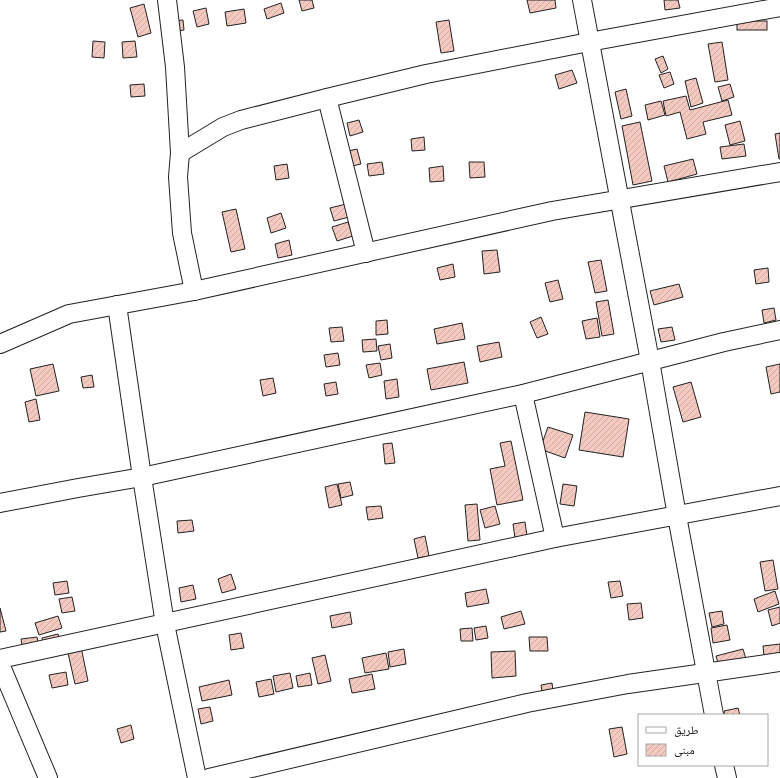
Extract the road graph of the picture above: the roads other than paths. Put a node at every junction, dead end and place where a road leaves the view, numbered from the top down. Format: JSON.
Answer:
{"nodes":[{"id":1,"x":167,"y":0,"type":"edge"},
{"id":2,"x":582,"y":0,"type":"edge"},
{"id":3,"x":780,"y":7,"type":"edge"},
{"id":4,"x":589,"y":42,"type":"junction"},
{"id":5,"x":327,"y":98,"type":"junction"},
{"id":6,"x":180,"y":153,"type":"junction"},
{"id":7,"x":780,"y":172,"type":"edge"},
{"id":8,"x":619,"y":200,"type":"junction"},
{"id":9,"x":366,"y":252,"type":"junction"},
{"id":10,"x":194,"y":291,"type":"junction"},
{"id":11,"x":117,"y":305,"type":"junction"},
{"id":12,"x":780,"y":330,"type":"edge"},
{"id":13,"x":0,"y":344,"type":"edge"},
{"id":14,"x":650,"y":361,"type":"junction"},
{"id":15,"x":522,"y":394,"type":"junction"},
{"id":16,"x":142,"y":478,"type":"junction"},
{"id":17,"x":780,"y":496,"type":"edge"},
{"id":18,"x":0,"y":503,"type":"edge"},
{"id":19,"x":677,"y":516,"type":"junction"},
{"id":20,"x":555,"y":538,"type":"junction"},
{"id":21,"x":165,"y":624,"type":"junction"},
{"id":22,"x":0,"y":659,"type":"edge"},
{"id":23,"x":780,"y":662,"type":"edge"},
{"id":24,"x":0,"y":664,"type":"edge"},
{"id":25,"x":706,"y":672,"type":"junction"},
{"id":26,"x":714,"y":714,"type":"edge"},
{"id":27,"x":724,"y":766,"type":"edge"},
{"id":28,"x":48,"y":778,"type":"edge"},
{"id":29,"x":197,"y":778,"type":"edge"},
{"id":30,"x":209,"y":778,"type":"edge"},
{"id":31,"x":727,"y":778,"type":"edge"}],
"edges":[{"from":1,"to":6,"type":"street"},
{"from":2,"to":4,"type":"street"},
{"from":3,"to":4,"type":"street"},
{"from":4,"to":5,"type":"street"},
{"from":4,"to":8,"type":"street"},
{"from":5,"to":6,"type":"street"},
{"from":5,"to":9,"type":"street"},
{"from":6,"to":10,"type":"street"},
{"from":7,"to":8,"type":"street"},
{"from":8,"to":9,"type":"street"},
{"from":8,"to":14,"type":"street"},
{"from":9,"to":10,"type":"street"},
{"from":10,"to":11,"type":"street"},
{"from":11,"to":13,"type":"street"},
{"from":11,"to":16,"type":"street"},
{"from":12,"to":14,"type":"street"},
{"from":14,"to":15,"type":"street"},
{"from":14,"to":19,"type":"street"},
{"from":15,"to":16,"type":"street"},
{"from":15,"to":20,"type":"street"},
{"from":16,"to":18,"type":"street"},
{"from":16,"to":21,"type":"street"},
{"from":17,"to":19,"type":"street"},
{"from":19,"to":20,"type":"street"},
{"from":19,"to":25,"type":"street"},
{"from":20,"to":21,"type":"street"},
{"from":21,"to":22,"type":"street"},
{"from":21,"to":29,"type":"street"},
{"from":23,"to":25,"type":"street"},
{"from":24,"to":28,"type":"street"},
{"from":25,"to":26,"type":"street"},
{"from":25,"to":30,"type":"street"},
{"from":27,"to":31,"type":"street"}]}
